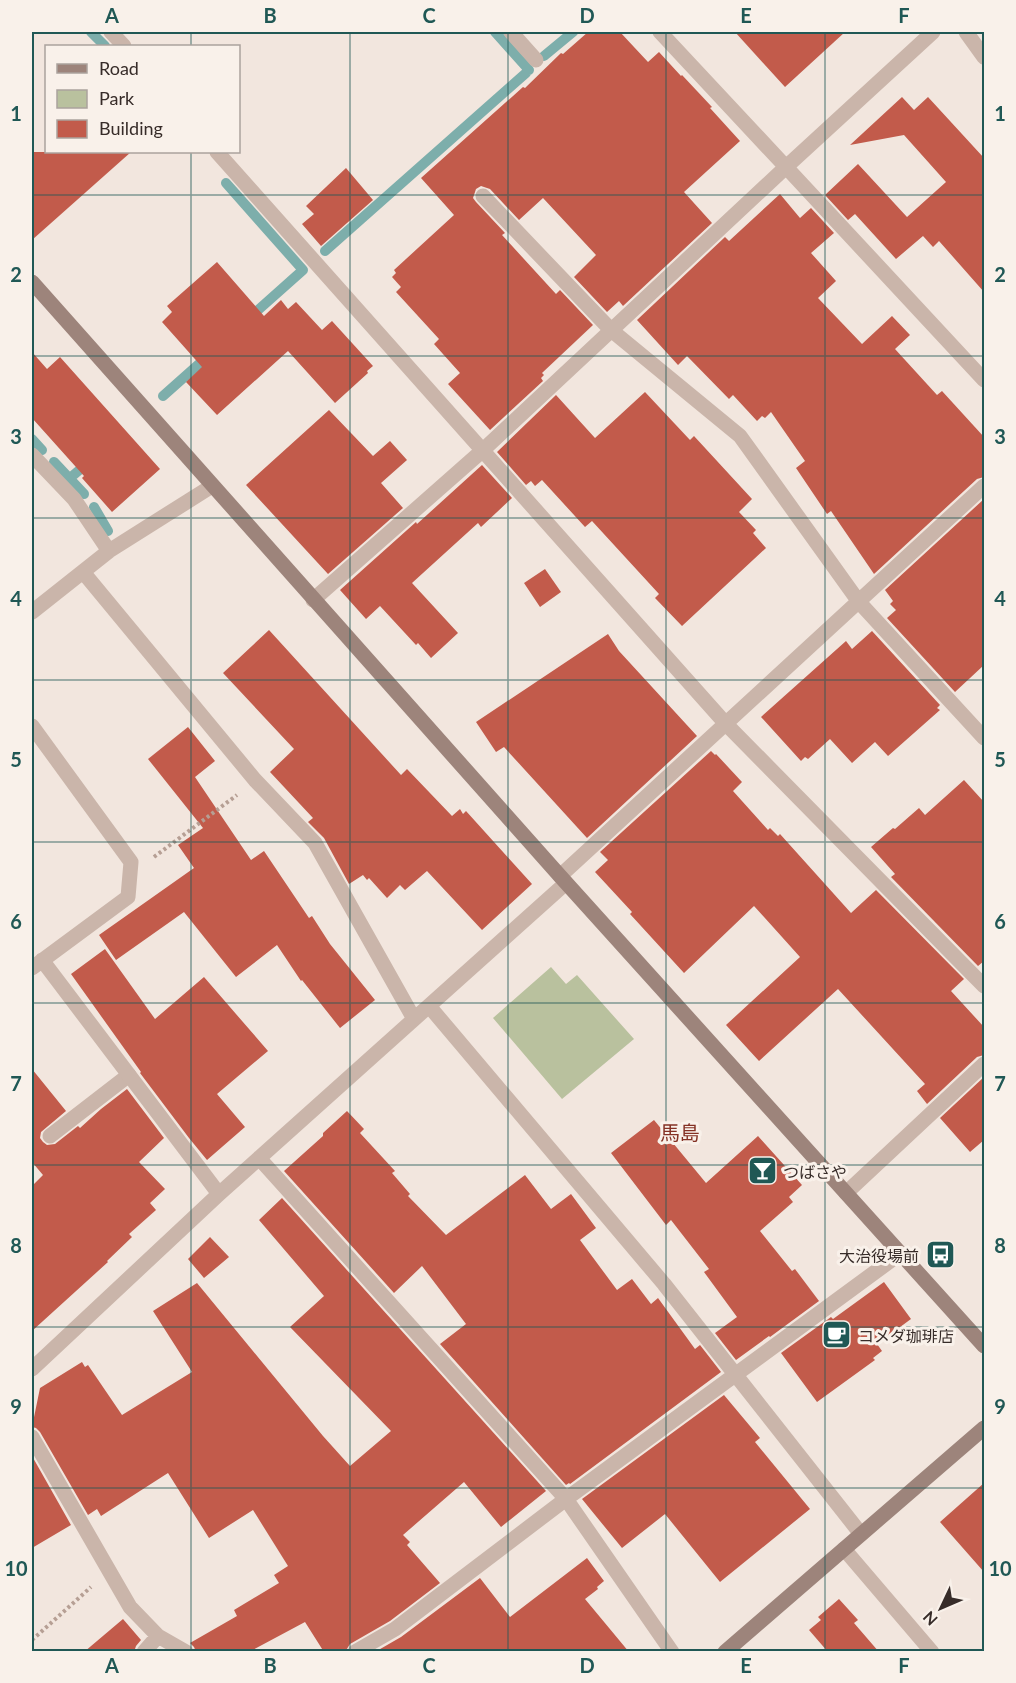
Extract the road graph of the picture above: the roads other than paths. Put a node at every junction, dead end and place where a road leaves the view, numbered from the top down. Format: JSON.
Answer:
{"nodes":[{"id":1,"x":111,"y":32,"type":"edge"},
{"id":2,"x":511,"y":32,"type":"edge"},
{"id":3,"x":660,"y":32,"type":"edge"},
{"id":4,"x":933,"y":32,"type":"edge"},
{"id":5,"x":966,"y":32,"type":"edge"},
{"id":6,"x":123,"y":45,"type":"edge"},
{"id":7,"x":984,"y":57,"type":"edge"},
{"id":8,"x":536,"y":60,"type":"dead end"},
{"id":9,"x":219,"y":153,"type":"edge"},
{"id":10,"x":786,"y":167,"type":"junction"},
{"id":11,"x":483,"y":196,"type":"dead end"},
{"id":12,"x":32,"y":282,"type":"edge"},
{"id":13,"x":611,"y":330,"type":"junction"},
{"id":14,"x":984,"y":380,"type":"edge"},
{"id":15,"x":482,"y":451,"type":"junction"},
{"id":16,"x":32,"y":454,"type":"edge"},
{"id":17,"x":212,"y":486,"type":"junction"},
{"id":18,"x":984,"y":486,"type":"edge"},
{"id":19,"x":109,"y":552,"type":"junction"},
{"id":20,"x":83,"y":572,"type":"junction"},
{"id":21,"x":313,"y":600,"type":"junction"},
{"id":22,"x":859,"y":602,"type":"junction"},
{"id":23,"x":32,"y":612,"type":"edge"},
{"id":24,"x":726,"y":724,"type":"junction"},
{"id":25,"x":32,"y":726,"type":"edge"},
{"id":26,"x":984,"y":738,"type":"edge"},
{"id":27,"x":563,"y":880,"type":"junction"},
{"id":28,"x":35,"y":964,"type":"edge"},
{"id":29,"x":984,"y":986,"type":"edge"},
{"id":30,"x":429,"y":1006,"type":"junction"},
{"id":31,"x":414,"y":1019,"type":"junction"},
{"id":32,"x":984,"y":1064,"type":"edge"},
{"id":33,"x":129,"y":1075,"type":"junction"},
{"id":34,"x":50,"y":1136,"type":"dead end"},
{"id":35,"x":259,"y":1158,"type":"junction"},
{"id":36,"x":846,"y":1193,"type":"junction"},
{"id":37,"x":219,"y":1194,"type":"junction"},
{"id":38,"x":901,"y":1253,"type":"junction"},
{"id":39,"x":984,"y":1346,"type":"edge"},
{"id":40,"x":32,"y":1369,"type":"edge"},
{"id":41,"x":736,"y":1374,"type":"junction"},
{"id":42,"x":984,"y":1428,"type":"edge"},
{"id":43,"x":32,"y":1437,"type":"edge"},
{"id":44,"x":566,"y":1499,"type":"junction"},
{"id":45,"x":861,"y":1534,"type":"junction"},
{"id":46,"x":844,"y":1550,"type":"junction"},
{"id":47,"x":158,"y":1636,"type":"junction"},
{"id":48,"x":144,"y":1652,"type":"edge"},
{"id":49,"x":186,"y":1652,"type":"edge"},
{"id":50,"x":355,"y":1652,"type":"edge"},
{"id":51,"x":672,"y":1652,"type":"edge"},
{"id":52,"x":725,"y":1652,"type":"edge"},
{"id":53,"x":932,"y":1652,"type":"edge"}],
"edges":[{"from":1,"to":6,"type":"street"},
{"from":2,"to":8,"type":"street"},
{"from":3,"to":10,"type":"street"},
{"from":4,"to":10,"type":"street"},
{"from":5,"to":7,"type":"street"},
{"from":9,"to":15,"type":"street"},
{"from":10,"to":13,"type":"street"},
{"from":10,"to":14,"type":"street"},
{"from":11,"to":13,"type":"street"},
{"from":12,"to":17,"type":"street"},
{"from":13,"to":15,"type":"street"},
{"from":13,"to":22,"type":"street"},
{"from":15,"to":21,"type":"street"},
{"from":15,"to":24,"type":"street"},
{"from":16,"to":19,"type":"street"},
{"from":17,"to":19,"type":"street"},
{"from":17,"to":21,"type":"street"},
{"from":18,"to":22,"type":"street"},
{"from":19,"to":20,"type":"street"},
{"from":20,"to":23,"type":"street"},
{"from":20,"to":31,"type":"street"},
{"from":21,"to":27,"type":"street"},
{"from":22,"to":24,"type":"street"},
{"from":22,"to":26,"type":"street"},
{"from":24,"to":27,"type":"street"},
{"from":24,"to":29,"type":"street"},
{"from":25,"to":28,"type":"street"},
{"from":27,"to":30,"type":"street"},
{"from":27,"to":36,"type":"street"},
{"from":28,"to":33,"type":"street"},
{"from":30,"to":31,"type":"street"},
{"from":30,"to":41,"type":"street"},
{"from":31,"to":35,"type":"street"},
{"from":32,"to":36,"type":"street"},
{"from":33,"to":34,"type":"street"},
{"from":33,"to":37,"type":"street"},
{"from":35,"to":37,"type":"street"},
{"from":35,"to":44,"type":"street"},
{"from":36,"to":38,"type":"street"},
{"from":37,"to":40,"type":"street"},
{"from":38,"to":39,"type":"street"},
{"from":38,"to":41,"type":"street"},
{"from":41,"to":44,"type":"street"},
{"from":41,"to":45,"type":"street"},
{"from":42,"to":45,"type":"street"},
{"from":43,"to":47,"type":"street"},
{"from":44,"to":50,"type":"street"},
{"from":44,"to":51,"type":"street"},
{"from":45,"to":46,"type":"street"},
{"from":46,"to":52,"type":"street"},
{"from":46,"to":53,"type":"street"},
{"from":47,"to":48,"type":"street"},
{"from":47,"to":49,"type":"street"}]}
